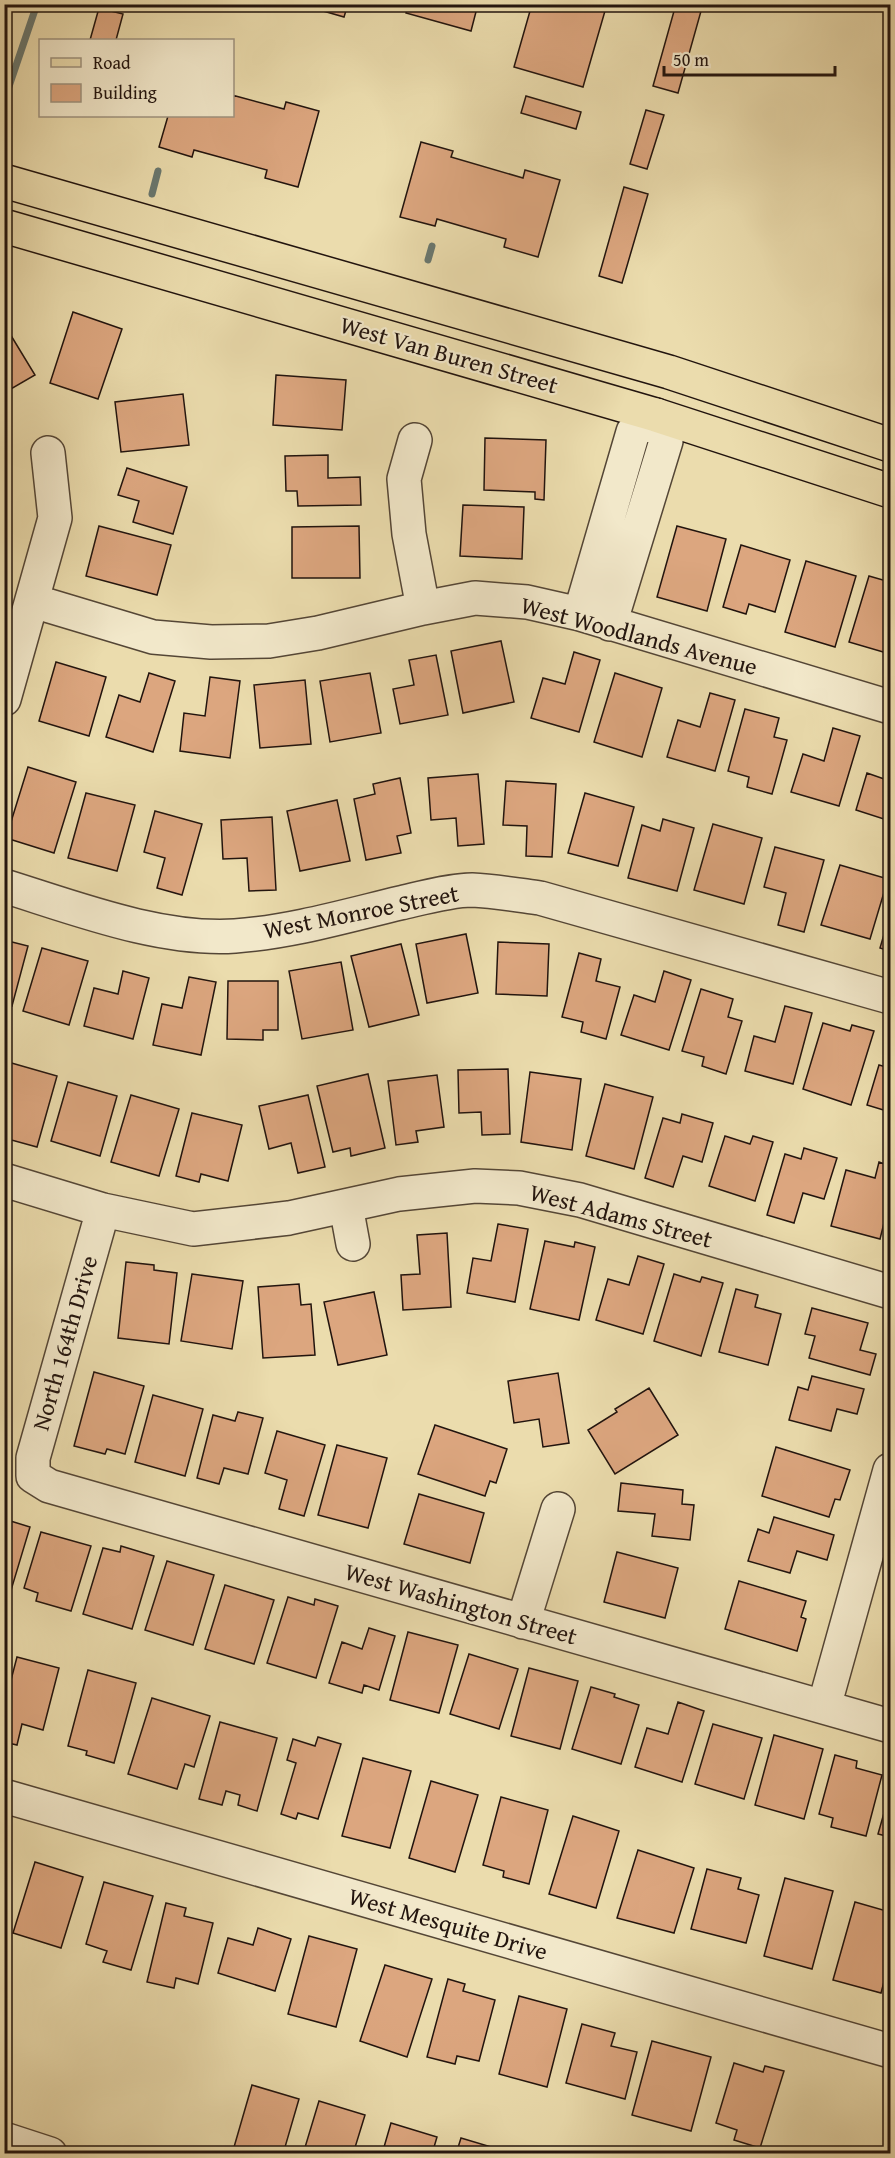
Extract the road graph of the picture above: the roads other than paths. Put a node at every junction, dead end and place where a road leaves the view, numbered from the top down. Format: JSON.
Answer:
{"nodes":[{"id":1,"x":4,"y":181,"type":"edge"},
{"id":2,"x":89,"y":205,"type":"junction"},
{"id":3,"x":4,"y":207,"type":"edge"},
{"id":4,"x":4,"y":226,"type":"edge"},
{"id":5,"x":669,"y":372,"type":"junction"},
{"id":6,"x":656,"y":415,"type":"junction"},
{"id":7,"x":415,"y":440,"type":"dead end"},
{"id":8,"x":891,"y":445,"type":"edge"},
{"id":9,"x":48,"y":453,"type":"dead end"},
{"id":10,"x":891,"y":491,"type":"edge"},
{"id":11,"x":33,"y":601,"type":"junction"},
{"id":12,"x":423,"y":608,"type":"junction"},
{"id":13,"x":579,"y":614,"type":"junction"},
{"id":14,"x":610,"y":624,"type":"junction"},
{"id":15,"x":4,"y":699,"type":"edge"},
{"id":16,"x":891,"y":707,"type":"edge"},
{"id":17,"x":4,"y":886,"type":"edge"},
{"id":18,"x":891,"y":997,"type":"edge"},
{"id":19,"x":4,"y":1180,"type":"edge"},
{"id":20,"x":346,"y":1206,"type":"junction"},
{"id":21,"x":104,"y":1210,"type":"junction"},
{"id":22,"x":353,"y":1244,"type":"dead end"},
{"id":23,"x":891,"y":1292,"type":"edge"},
{"id":24,"x":891,"y":1470,"type":"edge"},
{"id":25,"x":33,"y":1476,"type":"joint"},
{"id":26,"x":558,"y":1509,"type":"dead end"},
{"id":27,"x":523,"y":1622,"type":"junction"},
{"id":28,"x":824,"y":1707,"type":"junction"},
{"id":29,"x":891,"y":1726,"type":"edge"},
{"id":30,"x":4,"y":1796,"type":"edge"},
{"id":31,"x":891,"y":2051,"type":"edge"},
{"id":32,"x":4,"y":2139,"type":"edge"},
{"id":33,"x":50,"y":2154,"type":"edge"}],
"edges":[{"from":1,"to":2,"type":"main road","name":"West Van Buren Street"},
{"from":2,"to":3,"type":"main road"},
{"from":2,"to":5,"type":"main road","name":"West Van Buren Street"},
{"from":4,"to":6,"type":"main road","name":"West Van Buren Street"},
{"from":5,"to":6,"type":"main road"},
{"from":5,"to":8,"type":"main road","name":"West Van Buren Street"},
{"from":6,"to":10,"type":"main road","name":"West Van Buren Street"},
{"from":6,"to":13,"type":"street"},
{"from":6,"to":14,"type":"street"},
{"from":7,"to":12,"type":"street"},
{"from":9,"to":11,"type":"street"},
{"from":11,"to":12,"type":"street","name":"West Woodlands Avenue"},
{"from":11,"to":15,"type":"street"},
{"from":12,"to":13,"type":"street","name":"West Woodlands Avenue"},
{"from":13,"to":14,"type":"street","name":"West Woodlands Avenue"},
{"from":14,"to":16,"type":"street","name":"West Woodlands Avenue"},
{"from":17,"to":18,"type":"street","name":"West Monroe Street"},
{"from":19,"to":21,"type":"street","name":"West Adams Street"},
{"from":20,"to":21,"type":"street","name":"West Adams Street"},
{"from":20,"to":22,"type":"street"},
{"from":20,"to":23,"type":"street","name":"West Adams Street"},
{"from":21,"to":25,"type":"street","name":"North 164th Drive"},
{"from":24,"to":28,"type":"street"},
{"from":25,"to":27,"type":"street","name":"West Washington Street"},
{"from":26,"to":27,"type":"street"},
{"from":27,"to":28,"type":"street","name":"West Washington Street"},
{"from":28,"to":29,"type":"street","name":"West Washington Street"},
{"from":30,"to":31,"type":"street","name":"West Mesquite Drive"},
{"from":32,"to":33,"type":"street"}]}
